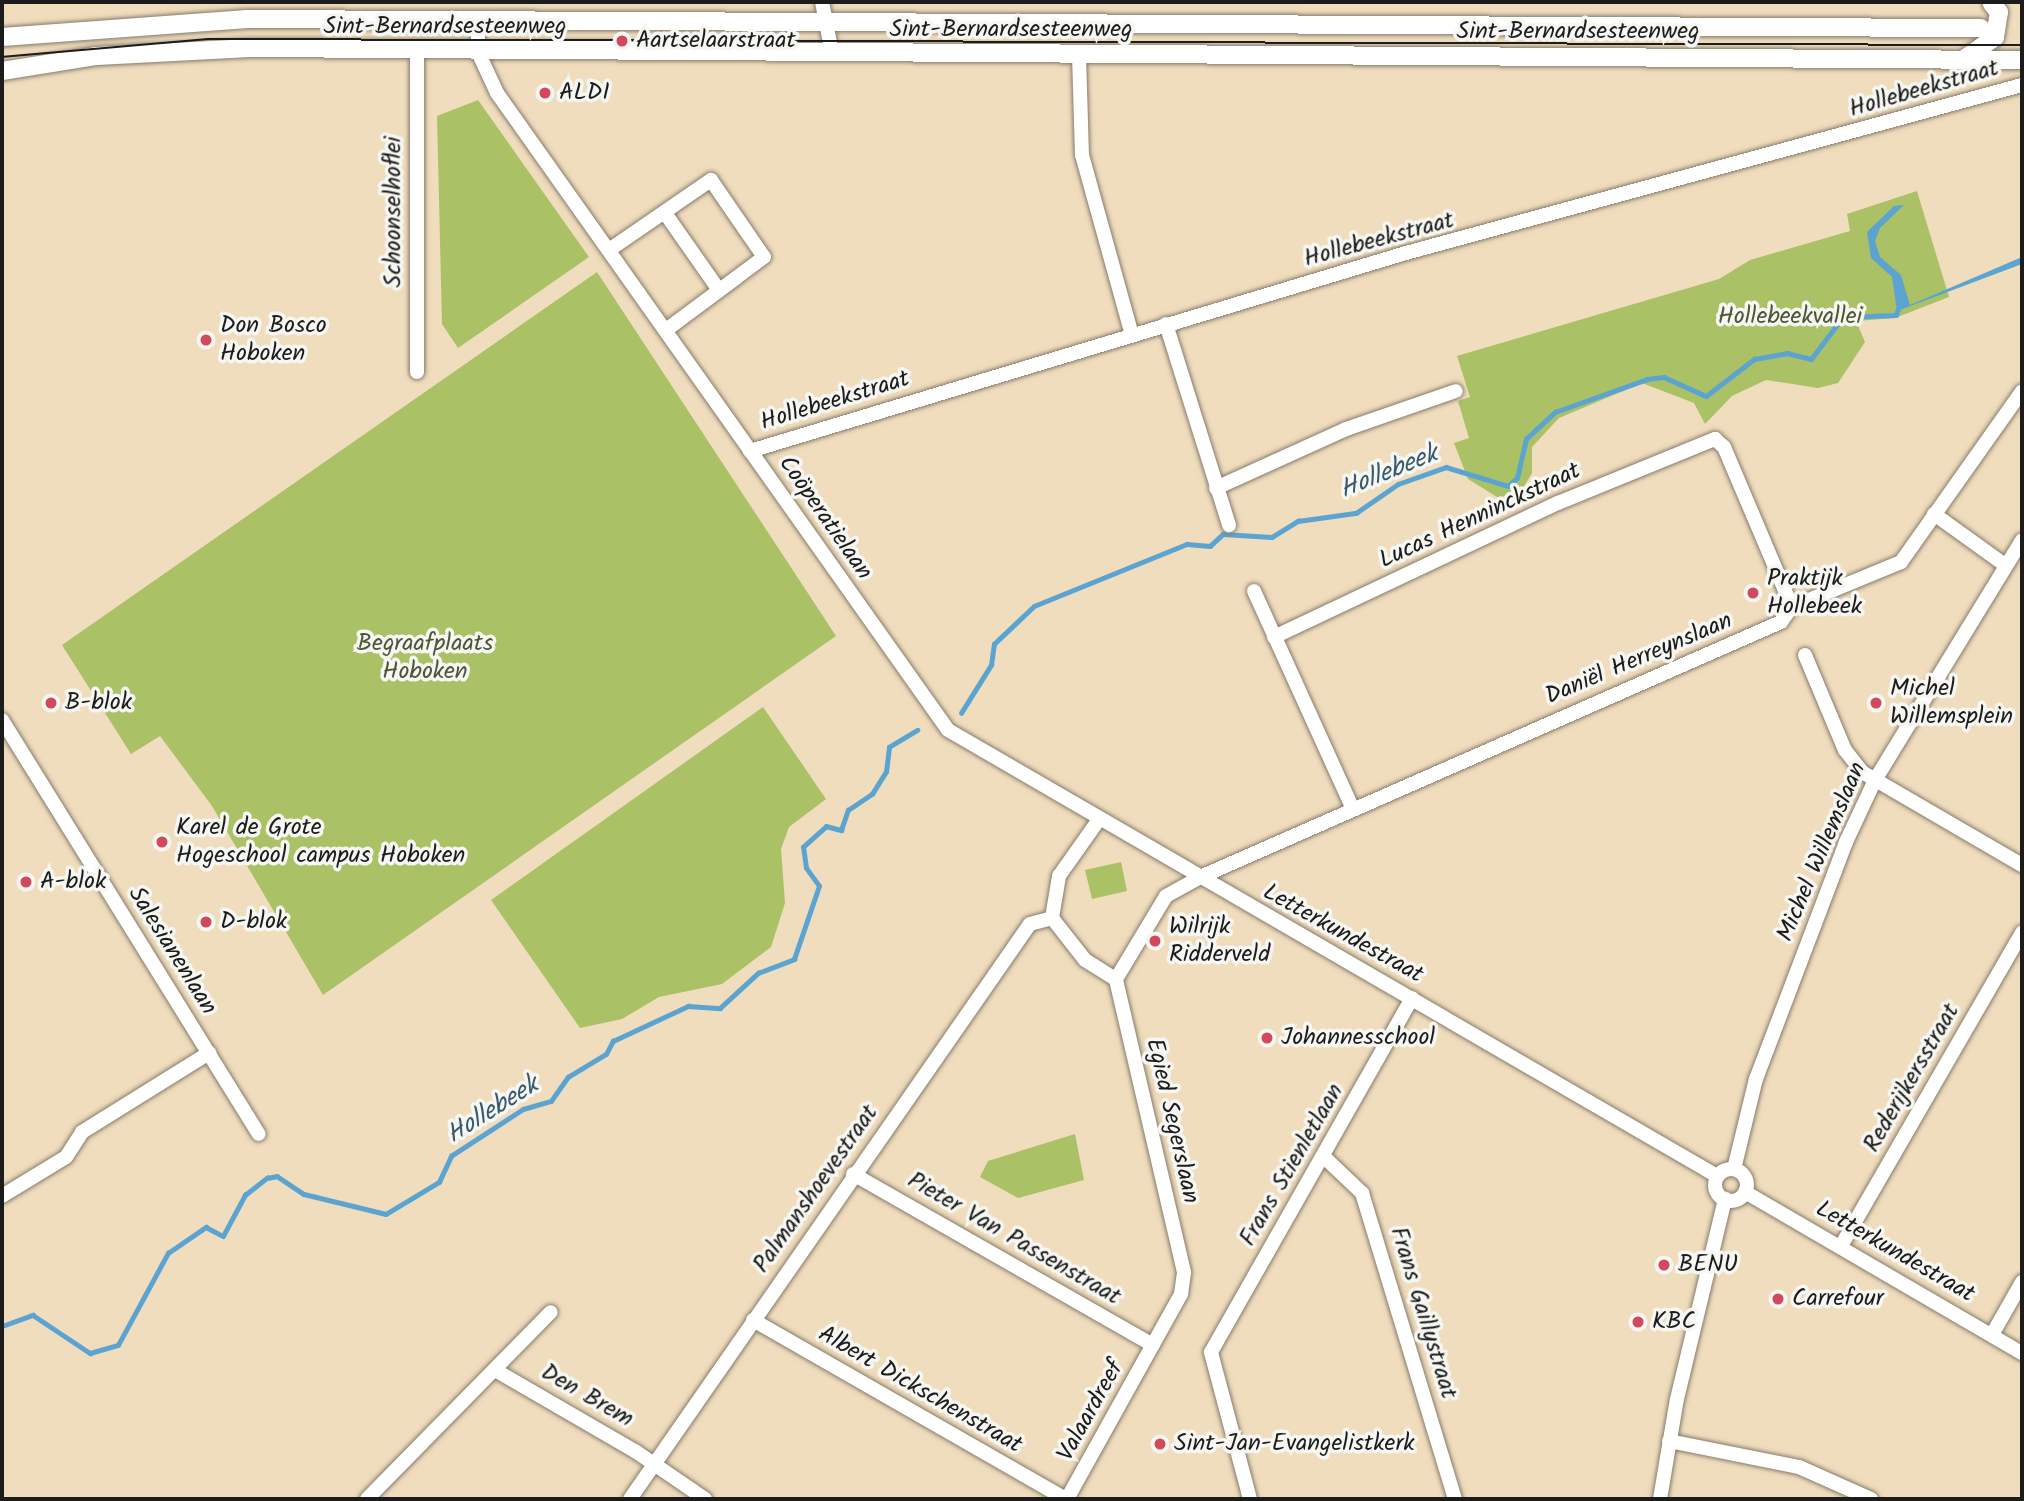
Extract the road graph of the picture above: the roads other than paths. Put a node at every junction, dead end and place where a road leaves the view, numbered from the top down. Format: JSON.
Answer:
{"nodes":[{"id":1,"x":822,"y":2,"type":"edge"},
{"id":2,"x":1992,"y":3,"type":"edge"},
{"id":3,"x":478,"y":19,"type":"junction"},
{"id":4,"x":830,"y":21,"type":"junction"},
{"id":5,"x":1985,"y":35,"type":"junction"},
{"id":6,"x":2,"y":37,"type":"edge"},
{"id":7,"x":416,"y":52,"type":"junction"},
{"id":8,"x":478,"y":52,"type":"junction"},
{"id":9,"x":832,"y":54,"type":"junction"},
{"id":10,"x":1079,"y":55,"type":"junction"},
{"id":11,"x":1964,"y":59,"type":"junction"},
{"id":12,"x":2014,"y":61,"type":"edge"},
{"id":13,"x":2,"y":71,"type":"edge"},
{"id":14,"x":2022,"y":85,"type":"edge"},
{"id":15,"x":665,"y":213,"type":"junction"},
{"id":16,"x":609,"y":250,"type":"junction"},
{"id":17,"x":719,"y":290,"type":"junction"},
{"id":18,"x":1167,"y":324,"type":"junction"},
{"id":19,"x":666,"y":330,"type":"junction"},
{"id":20,"x":1132,"y":335,"type":"junction"},
{"id":21,"x":417,"y":372,"type":"dead end"},
{"id":22,"x":1456,"y":391,"type":"dead end"},
{"id":23,"x":2022,"y":391,"type":"edge"},
{"id":24,"x":750,"y":451,"type":"junction"},
{"id":25,"x":1216,"y":488,"type":"junction"},
{"id":26,"x":1934,"y":514,"type":"junction"},
{"id":27,"x":1229,"y":525,"type":"dead end"},
{"id":28,"x":2022,"y":540,"type":"edge"},
{"id":29,"x":2005,"y":565,"type":"junction"},
{"id":30,"x":1254,"y":590,"type":"dead end"},
{"id":31,"x":1792,"y":607,"type":"junction"},
{"id":32,"x":1274,"y":637,"type":"junction"},
{"id":33,"x":1805,"y":655,"type":"dead end"},
{"id":34,"x":2,"y":720,"type":"edge"},
{"id":35,"x":948,"y":730,"type":"joint"},
{"id":36,"x":1875,"y":780,"type":"junction"},
{"id":37,"x":1352,"y":807,"type":"junction"},
{"id":38,"x":1098,"y":821,"type":"junction"},
{"id":39,"x":2022,"y":865,"type":"edge"},
{"id":40,"x":1198,"y":878,"type":"junction"},
{"id":41,"x":1052,"y":918,"type":"junction"},
{"id":42,"x":2022,"y":933,"type":"edge"},
{"id":43,"x":1116,"y":979,"type":"junction"},
{"id":44,"x":1412,"y":998,"type":"junction"},
{"id":45,"x":209,"y":1053,"type":"junction"},
{"id":46,"x":259,"y":1134,"type":"dead end"},
{"id":47,"x":1323,"y":1156,"type":"junction"},
{"id":48,"x":1734,"y":1169,"type":"junction"},
{"id":49,"x":853,"y":1174,"type":"junction"},
{"id":50,"x":1717,"y":1176,"type":"junction"},
{"id":51,"x":1745,"y":1192,"type":"junction"},
{"id":52,"x":2,"y":1196,"type":"edge"},
{"id":53,"x":1725,"y":1199,"type":"junction"},
{"id":54,"x":1841,"y":1247,"type":"junction"},
{"id":55,"x":1184,"y":1272,"type":"joint"},
{"id":56,"x":2022,"y":1282,"type":"edge"},
{"id":57,"x":551,"y":1312,"type":"dead end"},
{"id":58,"x":753,"y":1320,"type":"junction"},
{"id":59,"x":1993,"y":1333,"type":"junction"},
{"id":60,"x":1153,"y":1345,"type":"junction"},
{"id":61,"x":2022,"y":1353,"type":"edge"},
{"id":62,"x":495,"y":1370,"type":"junction"},
{"id":63,"x":1669,"y":1441,"type":"junction"},
{"id":64,"x":654,"y":1464,"type":"junction"},
{"id":65,"x":367,"y":1499,"type":"edge"},
{"id":66,"x":630,"y":1499,"type":"edge"},
{"id":67,"x":705,"y":1499,"type":"edge"},
{"id":68,"x":1066,"y":1499,"type":"edge"},
{"id":69,"x":1250,"y":1499,"type":"edge"},
{"id":70,"x":1455,"y":1499,"type":"edge"},
{"id":71,"x":1660,"y":1499,"type":"edge"},
{"id":72,"x":1871,"y":1499,"type":"edge"}],
"edges":[{"from":1,"to":4,"type":"street"},
{"from":2,"to":5,"type":"main road"},
{"from":3,"to":4,"type":"main road","name":"Sint-Bernardsesteenweg"},
{"from":3,"to":6,"type":"main road","name":"Sint-Bernardsesteenweg"},
{"from":3,"to":8,"type":"street","name":"Coöperatielaan"},
{"from":4,"to":5,"type":"main road","name":"Sint-Bernardsesteenweg"},
{"from":4,"to":9,"type":"street"},
{"from":5,"to":11,"type":"main road"},
{"from":5,"to":12,"type":"main road"},
{"from":7,"to":8,"type":"main road","name":"Sint-Bernardsesteenweg"},
{"from":7,"to":13,"type":"main road","name":"Sint-Bernardsesteenweg"},
{"from":7,"to":21,"type":"street","name":"Schoonselhoflei"},
{"from":8,"to":9,"type":"main road","name":"Sint-Bernardsesteenweg"},
{"from":8,"to":16,"type":"street","name":"Coöperatielaan"},
{"from":9,"to":10,"type":"main road","name":"Sint-Bernardsesteenweg"},
{"from":10,"to":11,"type":"main road","name":"Sint-Bernardsesteenweg"},
{"from":10,"to":20,"type":"street"},
{"from":11,"to":12,"type":"main road","name":"Sint-Bernardsesteenweg"},
{"from":14,"to":18,"type":"street","name":"Hollebeekstraat"},
{"from":15,"to":16,"type":"street"},
{"from":15,"to":17,"type":"street"},
{"from":15,"to":17,"type":"street"},
{"from":16,"to":19,"type":"street","name":"Coöperatielaan"},
{"from":17,"to":19,"type":"street"},
{"from":18,"to":20,"type":"street","name":"Hollebeekstraat"},
{"from":18,"to":25,"type":"street"},
{"from":19,"to":24,"type":"street","name":"Coöperatielaan"},
{"from":20,"to":24,"type":"street","name":"Hollebeekstraat"},
{"from":22,"to":25,"type":"street"},
{"from":23,"to":26,"type":"street","name":"Daniël Herreynslaan"},
{"from":24,"to":35,"type":"street","name":"Coöperatielaan"},
{"from":25,"to":27,"type":"street"},
{"from":26,"to":29,"type":"street"},
{"from":26,"to":31,"type":"street","name":"Daniël Herreynslaan"},
{"from":28,"to":29,"type":"street","name":"Michel Willemslaan"},
{"from":29,"to":36,"type":"street","name":"Michel Willemslaan"},
{"from":30,"to":32,"type":"street"},
{"from":31,"to":32,"type":"street","name":"Lucas Henninckstraat"},
{"from":31,"to":37,"type":"street","name":"Daniël Herreynslaan"},
{"from":32,"to":37,"type":"street"},
{"from":33,"to":36,"type":"street"},
{"from":34,"to":45,"type":"street","name":"Salesianenlaan"},
{"from":35,"to":38,"type":"street","name":"Letterkundestraat"},
{"from":36,"to":39,"type":"street"},
{"from":36,"to":48,"type":"street","name":"Michel Willemslaan"},
{"from":37,"to":40,"type":"street","name":"Daniël Herreynslaan"},
{"from":38,"to":40,"type":"street","name":"Letterkundestraat"},
{"from":38,"to":41,"type":"street"},
{"from":40,"to":43,"type":"street","name":"Daniël Herreynslaan"},
{"from":40,"to":44,"type":"street","name":"Letterkundestraat"},
{"from":41,"to":43,"type":"street"},
{"from":41,"to":49,"type":"street","name":"Palmanshoevestraat"},
{"from":42,"to":54,"type":"street","name":"Rederijkersstraat"},
{"from":43,"to":55,"type":"street","name":"Egied Segerslaan"},
{"from":44,"to":47,"type":"street","name":"Frans Stienletlaan"},
{"from":44,"to":50,"type":"street","name":"Letterkundestraat"},
{"from":45,"to":46,"type":"street","name":"Salesianenlaan"},
{"from":45,"to":52,"type":"street"},
{"from":47,"to":69,"type":"street","name":"Frans Stienletlaan"},
{"from":47,"to":70,"type":"street","name":"Frans Gaillystraat"},
{"from":48,"to":50,"type":"street"},
{"from":48,"to":51,"type":"street"},
{"from":49,"to":58,"type":"street","name":"Palmanshoevestraat"},
{"from":49,"to":60,"type":"street","name":"Pieter Van Passenstraat"},
{"from":50,"to":53,"type":"street"},
{"from":51,"to":53,"type":"street"},
{"from":51,"to":54,"type":"street","name":"Letterkundestraat"},
{"from":53,"to":63,"type":"street"},
{"from":54,"to":59,"type":"street","name":"Letterkundestraat"},
{"from":55,"to":60,"type":"street","name":"Valaardreef"},
{"from":56,"to":59,"type":"street"},
{"from":57,"to":62,"type":"street","name":"Den Brem"},
{"from":58,"to":64,"type":"street","name":"Palmanshoevestraat"},
{"from":58,"to":68,"type":"street","name":"Albert Dickschenstraat"},
{"from":59,"to":61,"type":"street","name":"Letterkundestraat"},
{"from":60,"to":68,"type":"street","name":"Valaardreef"},
{"from":62,"to":64,"type":"street","name":"Den Brem"},
{"from":62,"to":65,"type":"street","name":"Den Brem"},
{"from":63,"to":71,"type":"street"},
{"from":63,"to":72,"type":"street"},
{"from":64,"to":66,"type":"street","name":"Palmanshoevestraat"},
{"from":64,"to":67,"type":"street","name":"Den Brem"}]}
